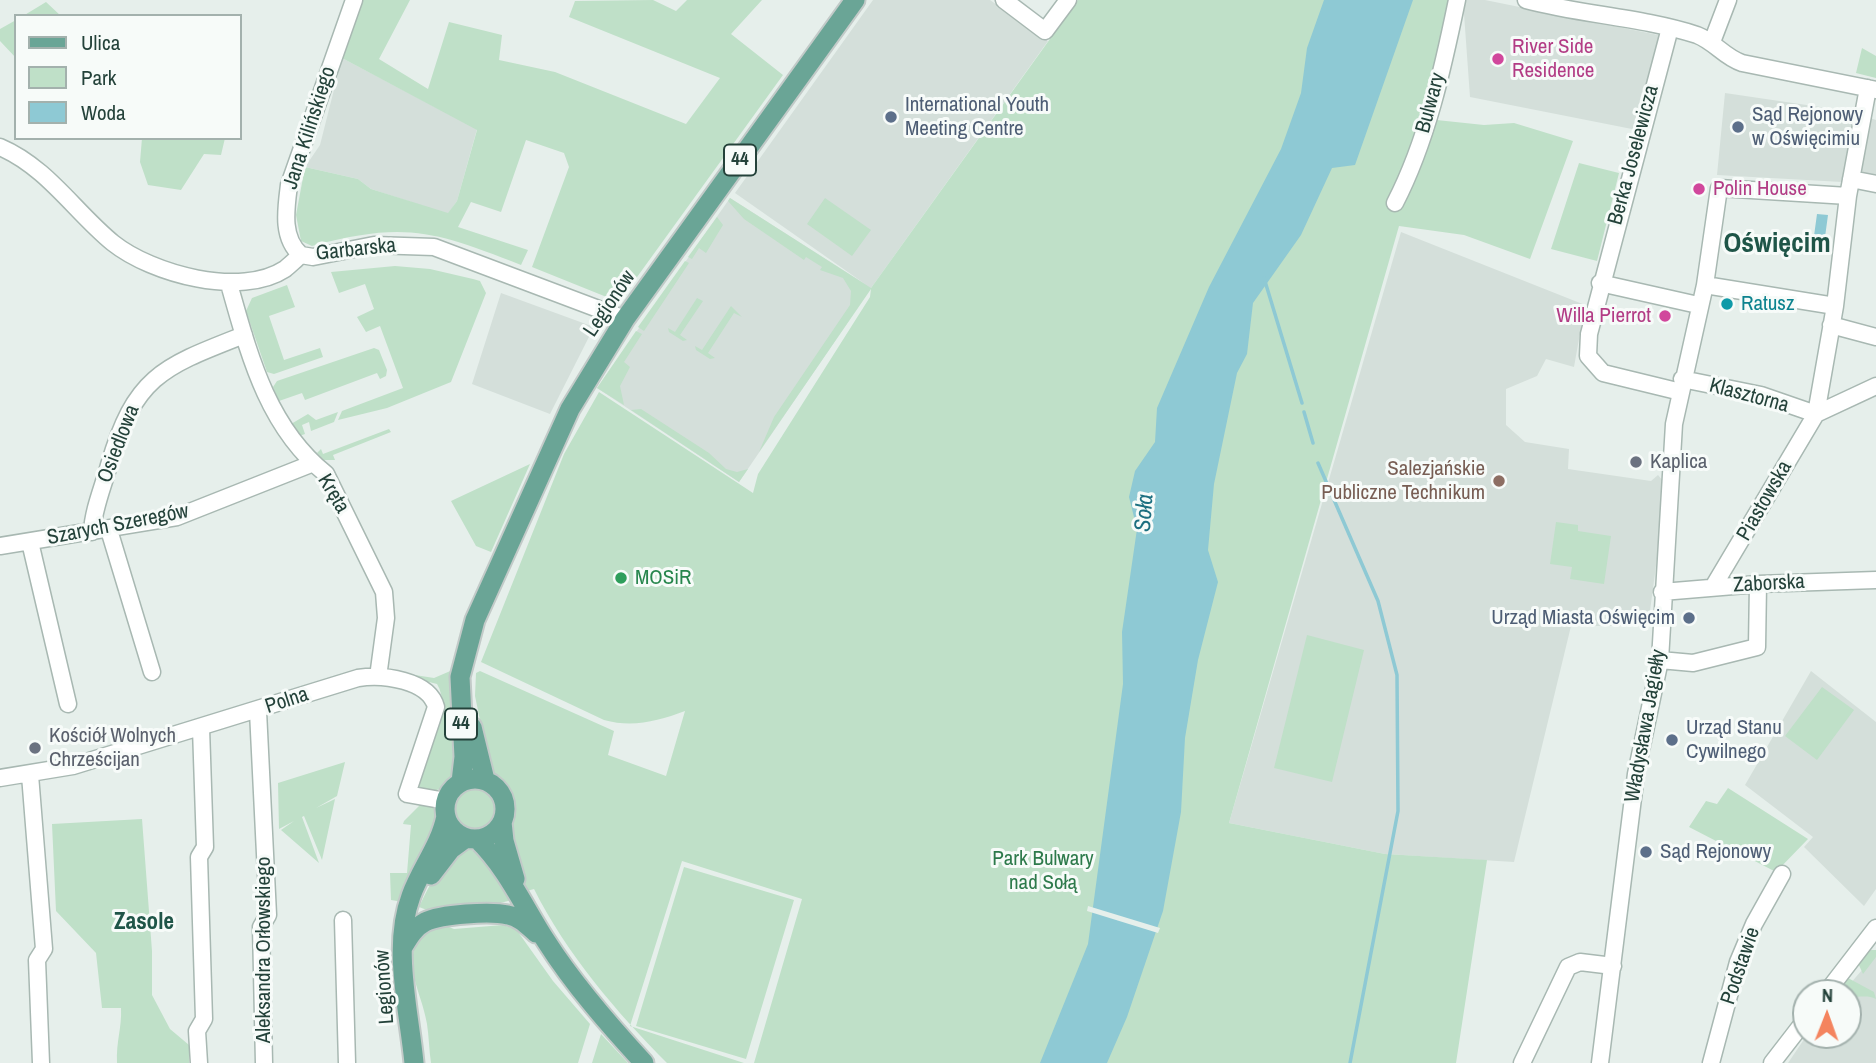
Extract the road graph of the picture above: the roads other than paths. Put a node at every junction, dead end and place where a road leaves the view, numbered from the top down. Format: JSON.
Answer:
{"nodes":[{"id":1,"x":354,"y":0,"type":"edge"},
{"id":2,"x":855,"y":0,"type":"edge"},
{"id":3,"x":1003,"y":0,"type":"edge"},
{"id":4,"x":1068,"y":0,"type":"edge"},
{"id":5,"x":1457,"y":0,"type":"edge"},
{"id":6,"x":1526,"y":0,"type":"edge"},
{"id":7,"x":1728,"y":0,"type":"edge"},
{"id":8,"x":1588,"y":6,"type":"edge"},
{"id":9,"x":1670,"y":28,"type":"junction"},
{"id":10,"x":1712,"y":42,"type":"junction"},
{"id":11,"x":1872,"y":89,"type":"edge"},
{"id":12,"x":0,"y":147,"type":"edge"},
{"id":13,"x":1851,"y":179,"type":"junction"},
{"id":14,"x":1876,"y":184,"type":"edge"},
{"id":15,"x":1848,"y":196,"type":"junction"},
{"id":16,"x":1395,"y":203,"type":"dead end"},
{"id":17,"x":301,"y":255,"type":"junction"},
{"id":18,"x":1600,"y":283,"type":"junction"},
{"id":19,"x":229,"y":284,"type":"junction"},
{"id":20,"x":1704,"y":285,"type":"junction"},
{"id":21,"x":1698,"y":306,"type":"junction"},
{"id":22,"x":1835,"y":306,"type":"junction"},
{"id":23,"x":625,"y":319,"type":"junction"},
{"id":24,"x":1831,"y":325,"type":"junction"},
{"id":25,"x":244,"y":335,"type":"junction"},
{"id":26,"x":1876,"y":337,"type":"edge"},
{"id":27,"x":1682,"y":386,"type":"junction"},
{"id":28,"x":1876,"y":386,"type":"edge"},
{"id":29,"x":1816,"y":414,"type":"junction"},
{"id":30,"x":311,"y":464,"type":"junction"},
{"id":31,"x":109,"y":530,"type":"junction"},
{"id":32,"x":92,"y":533,"type":"junction"},
{"id":33,"x":30,"y":542,"type":"junction"},
{"id":34,"x":0,"y":546,"type":"edge"},
{"id":35,"x":1876,"y":580,"type":"edge"},
{"id":36,"x":1758,"y":584,"type":"junction"},
{"id":37,"x":1713,"y":587,"type":"junction"},
{"id":38,"x":1662,"y":592,"type":"junction"},
{"id":39,"x":1660,"y":660,"type":"junction"},
{"id":40,"x":463,"y":667,"type":"junction"},
{"id":41,"x":152,"y":672,"type":"dead end"},
{"id":42,"x":378,"y":677,"type":"junction"},
{"id":43,"x":68,"y":704,"type":"dead end"},
{"id":44,"x":258,"y":711,"type":"junction"},
{"id":45,"x":201,"y":728,"type":"junction"},
{"id":46,"x":30,"y":775,"type":"junction"},
{"id":47,"x":0,"y":778,"type":"edge"},
{"id":48,"x":485,"y":780,"type":"junction"},
{"id":49,"x":461,"y":782,"type":"junction"},
{"id":50,"x":446,"y":809,"type":"junction"},
{"id":51,"x":502,"y":822,"type":"junction"},
{"id":52,"x":472,"y":838,"type":"junction"},
{"id":53,"x":1782,"y":874,"type":"dead end"},
{"id":54,"x":523,"y":900,"type":"junction"},
{"id":55,"x":409,"y":908,"type":"junction"},
{"id":56,"x":343,"y":920,"type":"dead end"},
{"id":57,"x":1876,"y":928,"type":"edge"},
{"id":58,"x":546,"y":942,"type":"junction"},
{"id":59,"x":403,"y":948,"type":"junction"},
{"id":60,"x":1613,"y":966,"type":"junction"},
{"id":61,"x":1837,"y":979,"type":"edge"},
{"id":62,"x":1792,"y":1037,"type":"edge"},
{"id":63,"x":41,"y":1063,"type":"edge"},
{"id":64,"x":199,"y":1063,"type":"edge"},
{"id":65,"x":264,"y":1063,"type":"edge"},
{"id":66,"x":347,"y":1063,"type":"edge"},
{"id":67,"x":414,"y":1063,"type":"edge"},
{"id":68,"x":644,"y":1063,"type":"edge"},
{"id":69,"x":1522,"y":1063,"type":"edge"},
{"id":70,"x":1600,"y":1063,"type":"edge"},
{"id":71,"x":1711,"y":1063,"type":"edge"},
{"id":72,"x":1772,"y":1063,"type":"edge"}],
"edges":[{"from":1,"to":17,"type":"street","name":"Jana Kilińskiego"},
{"from":2,"to":23,"type":"main road","name":"Legionów","number":"44"},
{"from":3,"to":4,"type":"street"},
{"from":5,"to":16,"type":"street","name":"Bulwary"},
{"from":6,"to":8,"type":"street"},
{"from":7,"to":10,"type":"street"},
{"from":8,"to":9,"type":"street"},
{"from":9,"to":10,"type":"street"},
{"from":9,"to":18,"type":"street","name":"Berka Joselewicza"},
{"from":10,"to":11,"type":"street"},
{"from":11,"to":13,"type":"street"},
{"from":12,"to":19,"type":"street","name":"Garbarska"},
{"from":13,"to":14,"type":"street"},
{"from":13,"to":15,"type":"street"},
{"from":15,"to":20,"type":"street","name":"Władysława Jagiełły"},
{"from":15,"to":22,"type":"street"},
{"from":17,"to":19,"type":"street","name":"Garbarska"},
{"from":17,"to":23,"type":"street","name":"Garbarska"},
{"from":18,"to":21,"type":"street"},
{"from":18,"to":27,"type":"street","name":"Berka Joselewicza"},
{"from":19,"to":25,"type":"street","name":"Kręta"},
{"from":20,"to":21,"type":"street","name":"Władysława Jagiełły"},
{"from":20,"to":22,"type":"street"},
{"from":21,"to":27,"type":"street","name":"Władysława Jagiełły"},
{"from":22,"to":24,"type":"street"},
{"from":23,"to":40,"type":"main road","name":"Legionów","number":"44"},
{"from":24,"to":26,"type":"street"},
{"from":24,"to":29,"type":"street"},
{"from":25,"to":30,"type":"street","name":"Kręta"},
{"from":25,"to":32,"type":"street","name":"Osiedlowa"},
{"from":27,"to":29,"type":"street","name":"Klasztorna"},
{"from":27,"to":38,"type":"street","name":"Władysława Jagiełły"},
{"from":28,"to":29,"type":"street"},
{"from":29,"to":37,"type":"street","name":"Piastowska"},
{"from":30,"to":31,"type":"street","name":"Szarych Szeregów"},
{"from":30,"to":42,"type":"street","name":"Kręta"},
{"from":31,"to":32,"type":"street","name":"Szarych Szeregów"},
{"from":31,"to":41,"type":"street","name":"Szarych Szeregów"},
{"from":32,"to":33,"type":"street","name":"Szarych Szeregów"},
{"from":33,"to":34,"type":"street","name":"Szarych Szeregów"},
{"from":33,"to":43,"type":"street"},
{"from":35,"to":36,"type":"street","name":"Zaborska"},
{"from":36,"to":37,"type":"street","name":"Zaborska"},
{"from":36,"to":39,"type":"street"},
{"from":37,"to":38,"type":"street","name":"Zaborska"},
{"from":38,"to":39,"type":"street","name":"Władysława Jagiełły"},
{"from":39,"to":60,"type":"street","name":"Władysława Jagiełły"},
{"from":40,"to":48,"type":"main road","name":"Legionów","number":"44"},
{"from":40,"to":49,"type":"main road","name":"Legionów","number":"44"},
{"from":42,"to":44,"type":"street","name":"Polna"},
{"from":42,"to":50,"type":"street","name":"Polna"},
{"from":44,"to":45,"type":"street","name":"Polna"},
{"from":44,"to":65,"type":"street","name":"Aleksandra Orłowskiego"},
{"from":45,"to":46,"type":"street","name":"Polna"},
{"from":45,"to":64,"type":"street"},
{"from":46,"to":47,"type":"street","name":"Polna"},
{"from":46,"to":63,"type":"street"},
{"from":48,"to":49,"type":"main road"},
{"from":48,"to":51,"type":"main road","number":"44"},
{"from":49,"to":50,"type":"main road"},
{"from":50,"to":52,"type":"main road","number":"44"},
{"from":50,"to":55,"type":"main road","name":"Legionów"},
{"from":51,"to":52,"type":"main road"},
{"from":51,"to":54,"type":"main road","number":"44"},
{"from":52,"to":54,"type":"main road","number":"44"},
{"from":52,"to":55,"type":"main road","name":"Legionów"},
{"from":53,"to":71,"type":"street","name":"Podstawie"},
{"from":54,"to":58,"type":"main road","number":"44"},
{"from":55,"to":59,"type":"main road","name":"Legionów"},
{"from":56,"to":66,"type":"street"},
{"from":57,"to":61,"type":"street"},
{"from":58,"to":59,"type":"main road"},
{"from":58,"to":68,"type":"main road","number":"44"},
{"from":59,"to":67,"type":"main road","name":"Legionów"},
{"from":60,"to":69,"type":"street"},
{"from":60,"to":70,"type":"street","name":"Władysława Jagiełły"},
{"from":62,"to":72,"type":"street"}]}
